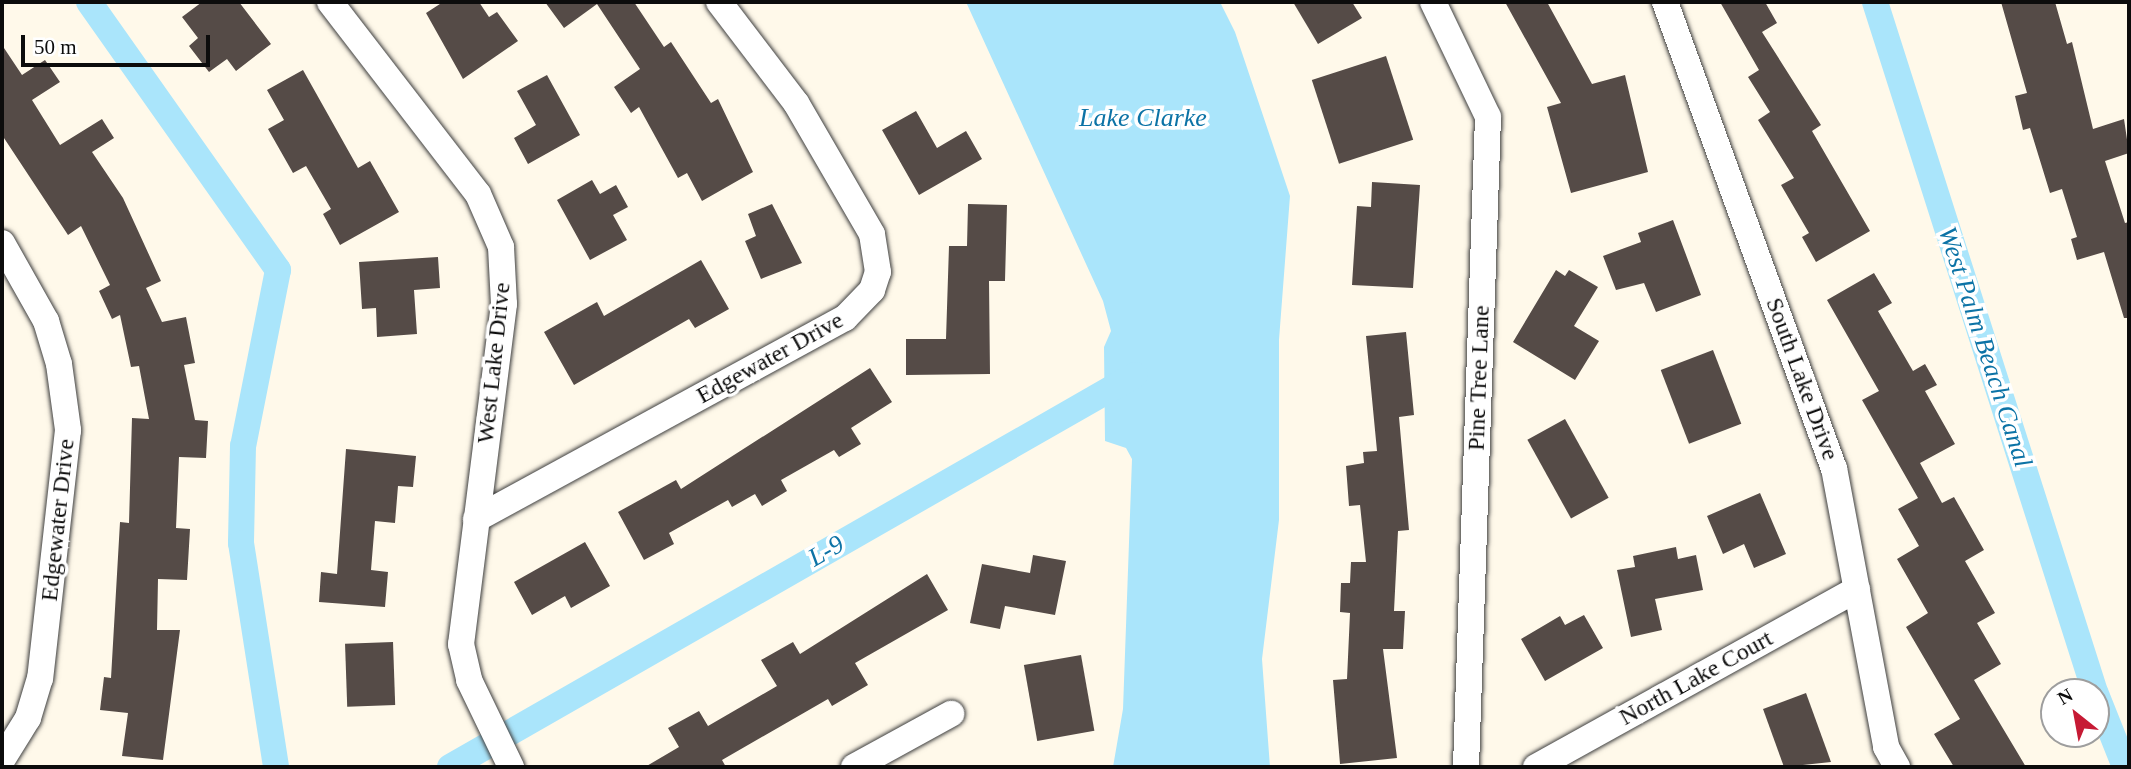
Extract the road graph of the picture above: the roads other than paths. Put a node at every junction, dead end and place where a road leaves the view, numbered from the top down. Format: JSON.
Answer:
{"nodes":[{"id":1,"x":330,"y":2,"type":"edge"},
{"id":2,"x":719,"y":2,"type":"edge"},
{"id":3,"x":1433,"y":2,"type":"edge"},
{"id":4,"x":1665,"y":2,"type":"edge"},
{"id":5,"x":2,"y":243,"type":"edge"},
{"id":6,"x":476,"y":519,"type":"junction"},
{"id":7,"x":1857,"y":589,"type":"junction"},
{"id":8,"x":951,"y":714,"type":"dead end"},
{"id":9,"x":2,"y":760,"type":"edge"},
{"id":10,"x":511,"y":767,"type":"edge"},
{"id":11,"x":854,"y":767,"type":"edge"},
{"id":12,"x":1466,"y":767,"type":"edge"},
{"id":13,"x":1536,"y":767,"type":"edge"},
{"id":14,"x":1897,"y":767,"type":"edge"}],
"edges":[{"from":1,"to":6,"type":"street","name":"West Lake Drive"},
{"from":2,"to":6,"type":"street","name":"Edgewater Drive"},
{"from":3,"to":12,"type":"street","name":"Pine Tree Lane"},
{"from":4,"to":7,"type":"street","name":"South Lake Drive"},
{"from":5,"to":9,"type":"street","name":"Edgewater Drive"},
{"from":6,"to":10,"type":"street","name":"West Lake Drive"},
{"from":7,"to":13,"type":"street","name":"North Lake Court"},
{"from":7,"to":14,"type":"street","name":"South Lake Drive"},
{"from":8,"to":11,"type":"street"}]}
